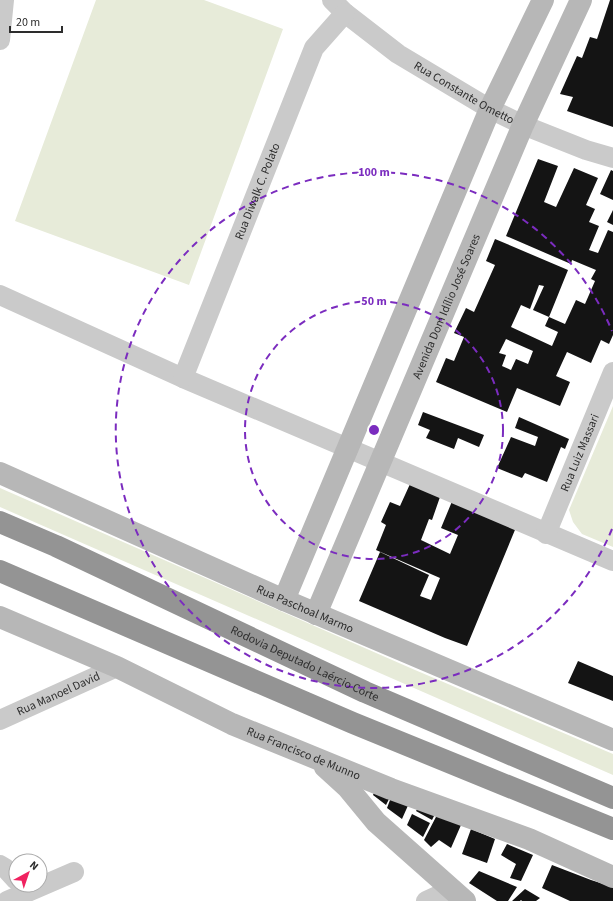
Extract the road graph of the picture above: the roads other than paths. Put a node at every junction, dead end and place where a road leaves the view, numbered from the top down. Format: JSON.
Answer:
{"nodes":[{"id":1,"x":4,"y":0,"type":"edge"},
{"id":2,"x":543,"y":0,"type":"edge"},
{"id":3,"x":581,"y":0,"type":"edge"},
{"id":4,"x":338,"y":7,"type":"edge"},
{"id":5,"x":0,"y":40,"type":"edge"},
{"id":6,"x":490,"y":109,"type":"junction"},
{"id":7,"x":523,"y":125,"type":"junction"},
{"id":8,"x":613,"y":158,"type":"edge"},
{"id":9,"x":1,"y":297,"type":"edge"},
{"id":10,"x":613,"y":372,"type":"edge"},
{"id":11,"x":182,"y":378,"type":"junction"},
{"id":12,"x":348,"y":448,"type":"junction"},
{"id":13,"x":380,"y":462,"type":"junction"},
{"id":14,"x":0,"y":473,"type":"edge"},
{"id":15,"x":0,"y":522,"type":"edge"},
{"id":16,"x":546,"y":534,"type":"junction"},
{"id":17,"x":613,"y":561,"type":"edge"},
{"id":18,"x":0,"y":571,"type":"edge"},
{"id":19,"x":284,"y":600,"type":"junction"},
{"id":20,"x":316,"y":614,"type":"junction"},
{"id":21,"x":0,"y":617,"type":"edge"},
{"id":22,"x":117,"y":667,"type":"junction"},
{"id":23,"x":0,"y":720,"type":"edge"},
{"id":24,"x":613,"y":740,"type":"edge"},
{"id":25,"x":318,"y":759,"type":"junction"},
{"id":26,"x":613,"y":798,"type":"edge"},
{"id":27,"x":613,"y":828,"type":"edge"},
{"id":28,"x":0,"y":865,"type":"edge"},
{"id":29,"x":8,"y":871,"type":"edge"},
{"id":30,"x":74,"y":872,"type":"dead end"},
{"id":31,"x":613,"y":877,"type":"edge"},
{"id":32,"x":48,"y":882,"type":"edge"},
{"id":33,"x":20,"y":893,"type":"edge"},
{"id":34,"x":459,"y":895,"type":"edge"},
{"id":35,"x":7,"y":901,"type":"edge"},
{"id":36,"x":426,"y":901,"type":"edge"}],
"edges":[{"from":1,"to":5,"type":"street"},
{"from":2,"to":6,"type":"street"},
{"from":3,"to":7,"type":"street","name":"Avenida Dom Idílio José Soares"},
{"from":4,"to":6,"type":"street","name":"Rua Constante Ometto"},
{"from":4,"to":11,"type":"street","name":"Rua Diwalk C. Polato"},
{"from":6,"to":7,"type":"street","name":"Rua Constante Ometto"},
{"from":6,"to":12,"type":"street"},
{"from":7,"to":8,"type":"street","name":"Rua Constante Ometto"},
{"from":7,"to":13,"type":"street","name":"Avenida Dom Idílio José Soares"},
{"from":9,"to":11,"type":"street"},
{"from":10,"to":16,"type":"street","name":"Rua Luiz Massari"},
{"from":11,"to":12,"type":"street"},
{"from":12,"to":13,"type":"street"},
{"from":12,"to":19,"type":"street"},
{"from":13,"to":16,"type":"street"},
{"from":13,"to":20,"type":"street","name":"Avenida Dom Idílio José Soares"},
{"from":14,"to":19,"type":"street","name":"Rua Paschoal Marmo"},
{"from":15,"to":26,"type":"highway","name":"Rodovia Deputado Laércio Corte"},
{"from":16,"to":17,"type":"street"},
{"from":18,"to":27,"type":"highway"},
{"from":19,"to":20,"type":"street","name":"Rua Paschoal Marmo"},
{"from":20,"to":24,"type":"street","name":"Rua Paschoal Marmo"},
{"from":21,"to":22,"type":"street","name":"Rua Francisco de Munno"},
{"from":22,"to":23,"type":"street","name":"Rua Manoel David"},
{"from":22,"to":25,"type":"street","name":"Rua Francisco de Munno"},
{"from":25,"to":31,"type":"street","name":"Rua Francisco de Munno"},
{"from":25,"to":34,"type":"street"},
{"from":28,"to":29,"type":"street"},
{"from":30,"to":32,"type":"street"},
{"from":33,"to":35,"type":"street"},
{"from":34,"to":36,"type":"street"}]}
